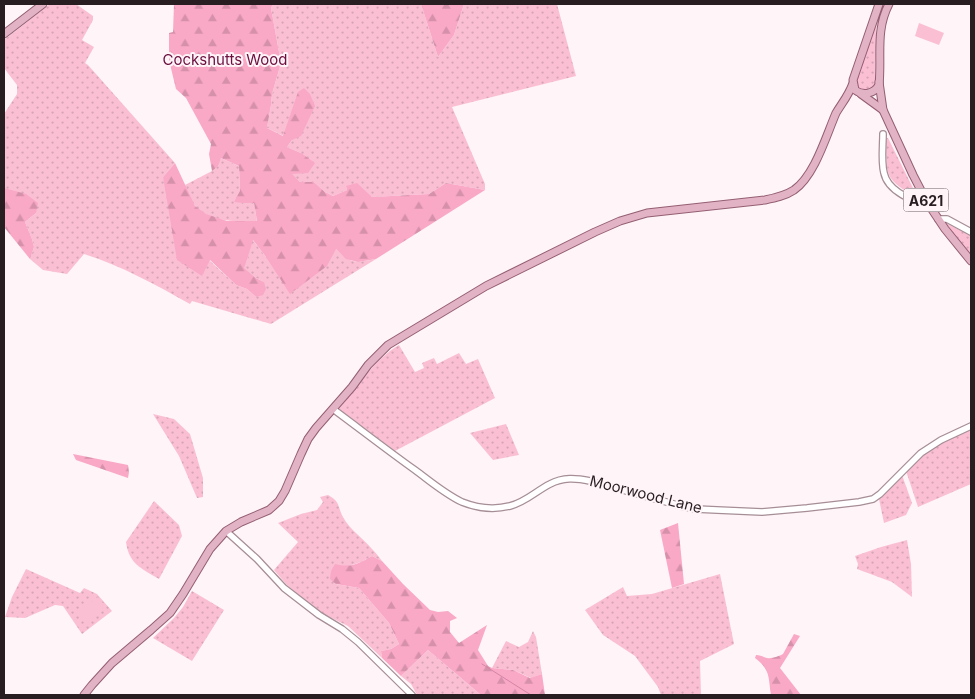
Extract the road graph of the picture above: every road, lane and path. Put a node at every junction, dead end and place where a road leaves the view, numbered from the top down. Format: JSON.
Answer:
{"nodes":[{"id":1,"x":43,"y":4,"type":"edge"},
{"id":2,"x":879,"y":4,"type":"edge"},
{"id":3,"x":889,"y":4,"type":"edge"},
{"id":4,"x":4,"y":34,"type":"edge"},
{"id":5,"x":880,"y":82,"type":"junction"},
{"id":6,"x":853,"y":83,"type":"junction"},
{"id":7,"x":860,"y":93,"type":"junction"},
{"id":8,"x":844,"y":102,"type":"junction"},
{"id":9,"x":883,"y":110,"type":"junction"},
{"id":10,"x":883,"y":134,"type":"dead end"},
{"id":11,"x":930,"y":206,"type":"junction"},
{"id":12,"x":938,"y":219,"type":"junction"},
{"id":13,"x":971,"y":232,"type":"edge"},
{"id":14,"x":971,"y":261,"type":"edge"},
{"id":15,"x":333,"y":409,"type":"junction"},
{"id":16,"x":971,"y":426,"type":"edge"},
{"id":17,"x":226,"y":531,"type":"junction"},
{"id":18,"x":84,"y":695,"type":"edge"},
{"id":19,"x":412,"y":695,"type":"edge"}],
"edges":[{"from":1,"to":4,"type":"main road"},
{"from":2,"to":6,"type":"main road"},
{"from":3,"to":5,"type":"main road","number":"A621"},
{"from":5,"to":7,"type":"main road"},
{"from":5,"to":9,"type":"main road","number":"A621"},
{"from":6,"to":7,"type":"main road","number":"A621"},
{"from":6,"to":8,"type":"main road"},
{"from":7,"to":8,"type":"main road"},
{"from":7,"to":9,"type":"main road","number":"A621"},
{"from":8,"to":15,"type":"main road"},
{"from":9,"to":11,"type":"main road","number":"A621"},
{"from":10,"to":11,"type":"street"},
{"from":11,"to":12,"type":"main road","number":"A621"},
{"from":12,"to":13,"type":"street"},
{"from":12,"to":14,"type":"main road","number":"A621"},
{"from":15,"to":16,"type":"street","name":"Moorwood Lane"},
{"from":15,"to":17,"type":"main road"},
{"from":17,"to":18,"type":"main road"},
{"from":17,"to":19,"type":"street"}]}
